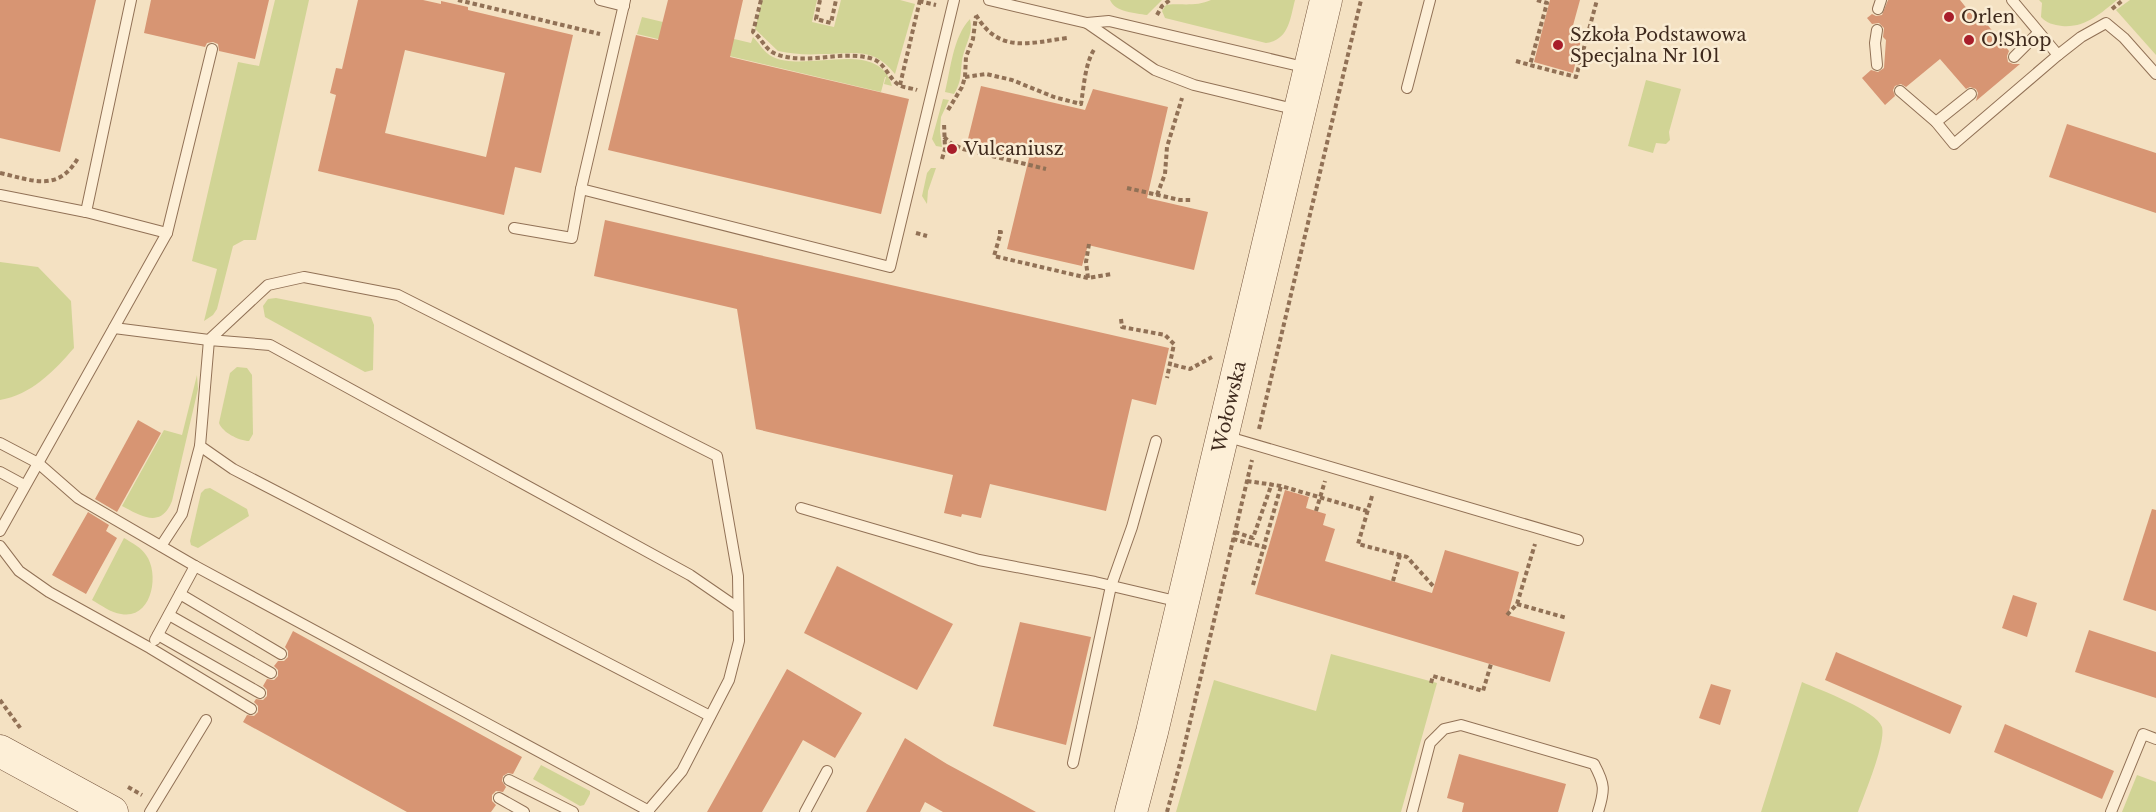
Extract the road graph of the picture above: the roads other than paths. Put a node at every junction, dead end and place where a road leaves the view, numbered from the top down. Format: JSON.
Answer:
{"nodes":[{"id":1,"x":131,"y":0,"type":"edge"},
{"id":2,"x":600,"y":0,"type":"edge"},
{"id":3,"x":954,"y":0,"type":"edge"},
{"id":4,"x":989,"y":0,"type":"edge"},
{"id":5,"x":1326,"y":0,"type":"edge"},
{"id":6,"x":1430,"y":0,"type":"edge"},
{"id":7,"x":2012,"y":0,"type":"edge"},
{"id":8,"x":625,"y":3,"type":"edge"},
{"id":9,"x":1088,"y":23,"type":"junction"},
{"id":10,"x":1877,"y":30,"type":"dead end"},
{"id":11,"x":2038,"y":33,"type":"junction"},
{"id":12,"x":212,"y":49,"type":"dead end"},
{"id":13,"x":2058,"y":55,"type":"junction"},
{"id":14,"x":2014,"y":57,"type":"dead end"},
{"id":15,"x":1877,"y":65,"type":"dead end"},
{"id":16,"x":1309,"y":68,"type":"junction"},
{"id":17,"x":2156,"y":74,"type":"edge"},
{"id":18,"x":1407,"y":88,"type":"dead end"},
{"id":19,"x":1900,"y":91,"type":"dead end"},
{"id":20,"x":1971,"y":94,"type":"dead end"},
{"id":21,"x":1300,"y":111,"type":"junction"},
{"id":22,"x":1936,"y":122,"type":"junction"},
{"id":23,"x":581,"y":189,"type":"junction"},
{"id":24,"x":0,"y":195,"type":"edge"},
{"id":25,"x":86,"y":212,"type":"junction"},
{"id":26,"x":514,"y":228,"type":"dead end"},
{"id":27,"x":167,"y":233,"type":"junction"},
{"id":28,"x":114,"y":328,"type":"junction"},
{"id":29,"x":208,"y":340,"type":"junction"},
{"id":30,"x":1222,"y":436,"type":"junction"},
{"id":31,"x":1155,"y":441,"type":"dead end"},
{"id":32,"x":0,"y":443,"type":"edge"},
{"id":33,"x":200,"y":446,"type":"junction"},
{"id":34,"x":38,"y":463,"type":"junction"},
{"id":35,"x":0,"y":472,"type":"edge"},
{"id":36,"x":24,"y":485,"type":"junction"},
{"id":37,"x":801,"y":508,"type":"dead end"},
{"id":38,"x":0,"y":531,"type":"edge"},
{"id":39,"x":1578,"y":540,"type":"dead end"},
{"id":40,"x":0,"y":546,"type":"edge"},
{"id":41,"x":161,"y":546,"type":"junction"},
{"id":42,"x":195,"y":566,"type":"junction"},
{"id":43,"x":1111,"y":586,"type":"junction"},
{"id":44,"x":180,"y":594,"type":"junction"},
{"id":45,"x":1183,"y":603,"type":"junction"},
{"id":46,"x":738,"y":609,"type":"junction"},
{"id":47,"x":169,"y":615,"type":"junction"},
{"id":48,"x":158,"y":635,"type":"junction"},
{"id":49,"x":150,"y":648,"type":"junction"},
{"id":50,"x":281,"y":654,"type":"dead end"},
{"id":51,"x":271,"y":673,"type":"dead end"},
{"id":52,"x":260,"y":693,"type":"dead end"},
{"id":53,"x":250,"y":709,"type":"dead end"},
{"id":54,"x":710,"y":716,"type":"junction"},
{"id":55,"x":206,"y":720,"type":"dead end"},
{"id":56,"x":2156,"y":740,"type":"edge"},
{"id":57,"x":0,"y":751,"type":"edge"},
{"id":58,"x":1073,"y":763,"type":"dead end"},
{"id":59,"x":827,"y":771,"type":"dead end"},
{"id":60,"x":509,"y":780,"type":"dead end"},
{"id":61,"x":499,"y":798,"type":"dead end"},
{"id":62,"x":119,"y":799,"type":"edge"},
{"id":63,"x":153,"y":807,"type":"edge"},
{"id":64,"x":524,"y":812,"type":"edge"},
{"id":65,"x":573,"y":812,"type":"edge"},
{"id":66,"x":648,"y":812,"type":"edge"},
{"id":67,"x":805,"y":812,"type":"edge"},
{"id":68,"x":1131,"y":812,"type":"edge"},
{"id":69,"x":1412,"y":812,"type":"edge"},
{"id":70,"x":1598,"y":812,"type":"edge"},
{"id":71,"x":2111,"y":812,"type":"edge"}],
"edges":[{"from":1,"to":25,"type":"lane"},
{"from":2,"to":8,"type":"lane"},
{"from":3,"to":23,"type":"lane"},
{"from":4,"to":9,"type":"lane"},
{"from":5,"to":16,"type":"street","name":"Wołowska"},
{"from":6,"to":18,"type":"lane"},
{"from":7,"to":11,"type":"lane"},
{"from":8,"to":23,"type":"lane"},
{"from":9,"to":16,"type":"lane"},
{"from":9,"to":21,"type":"lane"},
{"from":10,"to":15,"type":"lane"},
{"from":11,"to":13,"type":"lane"},
{"from":11,"to":14,"type":"lane"},
{"from":12,"to":27,"type":"lane"},
{"from":13,"to":17,"type":"lane"},
{"from":13,"to":22,"type":"lane"},
{"from":16,"to":21,"type":"street","name":"Wołowska"},
{"from":19,"to":22,"type":"lane"},
{"from":20,"to":22,"type":"lane"},
{"from":21,"to":30,"type":"street","name":"Wołowska"},
{"from":23,"to":26,"type":"lane"},
{"from":24,"to":25,"type":"lane"},
{"from":25,"to":27,"type":"lane"},
{"from":27,"to":28,"type":"lane"},
{"from":28,"to":29,"type":"lane"},
{"from":28,"to":34,"type":"lane"},
{"from":29,"to":33,"type":"lane"},
{"from":29,"to":46,"type":"lane"},
{"from":29,"to":46,"type":"lane"},
{"from":30,"to":39,"type":"lane"},
{"from":30,"to":45,"type":"street","name":"Wołowska"},
{"from":31,"to":43,"type":"lane"},
{"from":32,"to":34,"type":"lane"},
{"from":33,"to":41,"type":"lane"},
{"from":33,"to":54,"type":"lane"},
{"from":34,"to":36,"type":"lane"},
{"from":34,"to":41,"type":"lane"},
{"from":35,"to":36,"type":"lane"},
{"from":36,"to":38,"type":"lane"},
{"from":37,"to":43,"type":"lane"},
{"from":40,"to":49,"type":"lane"},
{"from":41,"to":42,"type":"lane"},
{"from":42,"to":44,"type":"lane"},
{"from":42,"to":66,"type":"lane"},
{"from":43,"to":45,"type":"lane"},
{"from":43,"to":58,"type":"lane"},
{"from":44,"to":47,"type":"lane"},
{"from":44,"to":50,"type":"lane"},
{"from":45,"to":68,"type":"street","name":"Wołowska"},
{"from":46,"to":54,"type":"lane"},
{"from":47,"to":48,"type":"lane"},
{"from":47,"to":51,"type":"lane"},
{"from":48,"to":49,"type":"lane"},
{"from":48,"to":52,"type":"lane"},
{"from":49,"to":53,"type":"lane"},
{"from":54,"to":66,"type":"lane"},
{"from":55,"to":63,"type":"lane"},
{"from":56,"to":71,"type":"lane"},
{"from":57,"to":62,"type":"street"},
{"from":59,"to":67,"type":"lane"},
{"from":60,"to":65,"type":"lane"},
{"from":61,"to":64,"type":"lane"},
{"from":69,"to":70,"type":"lane"}]}
